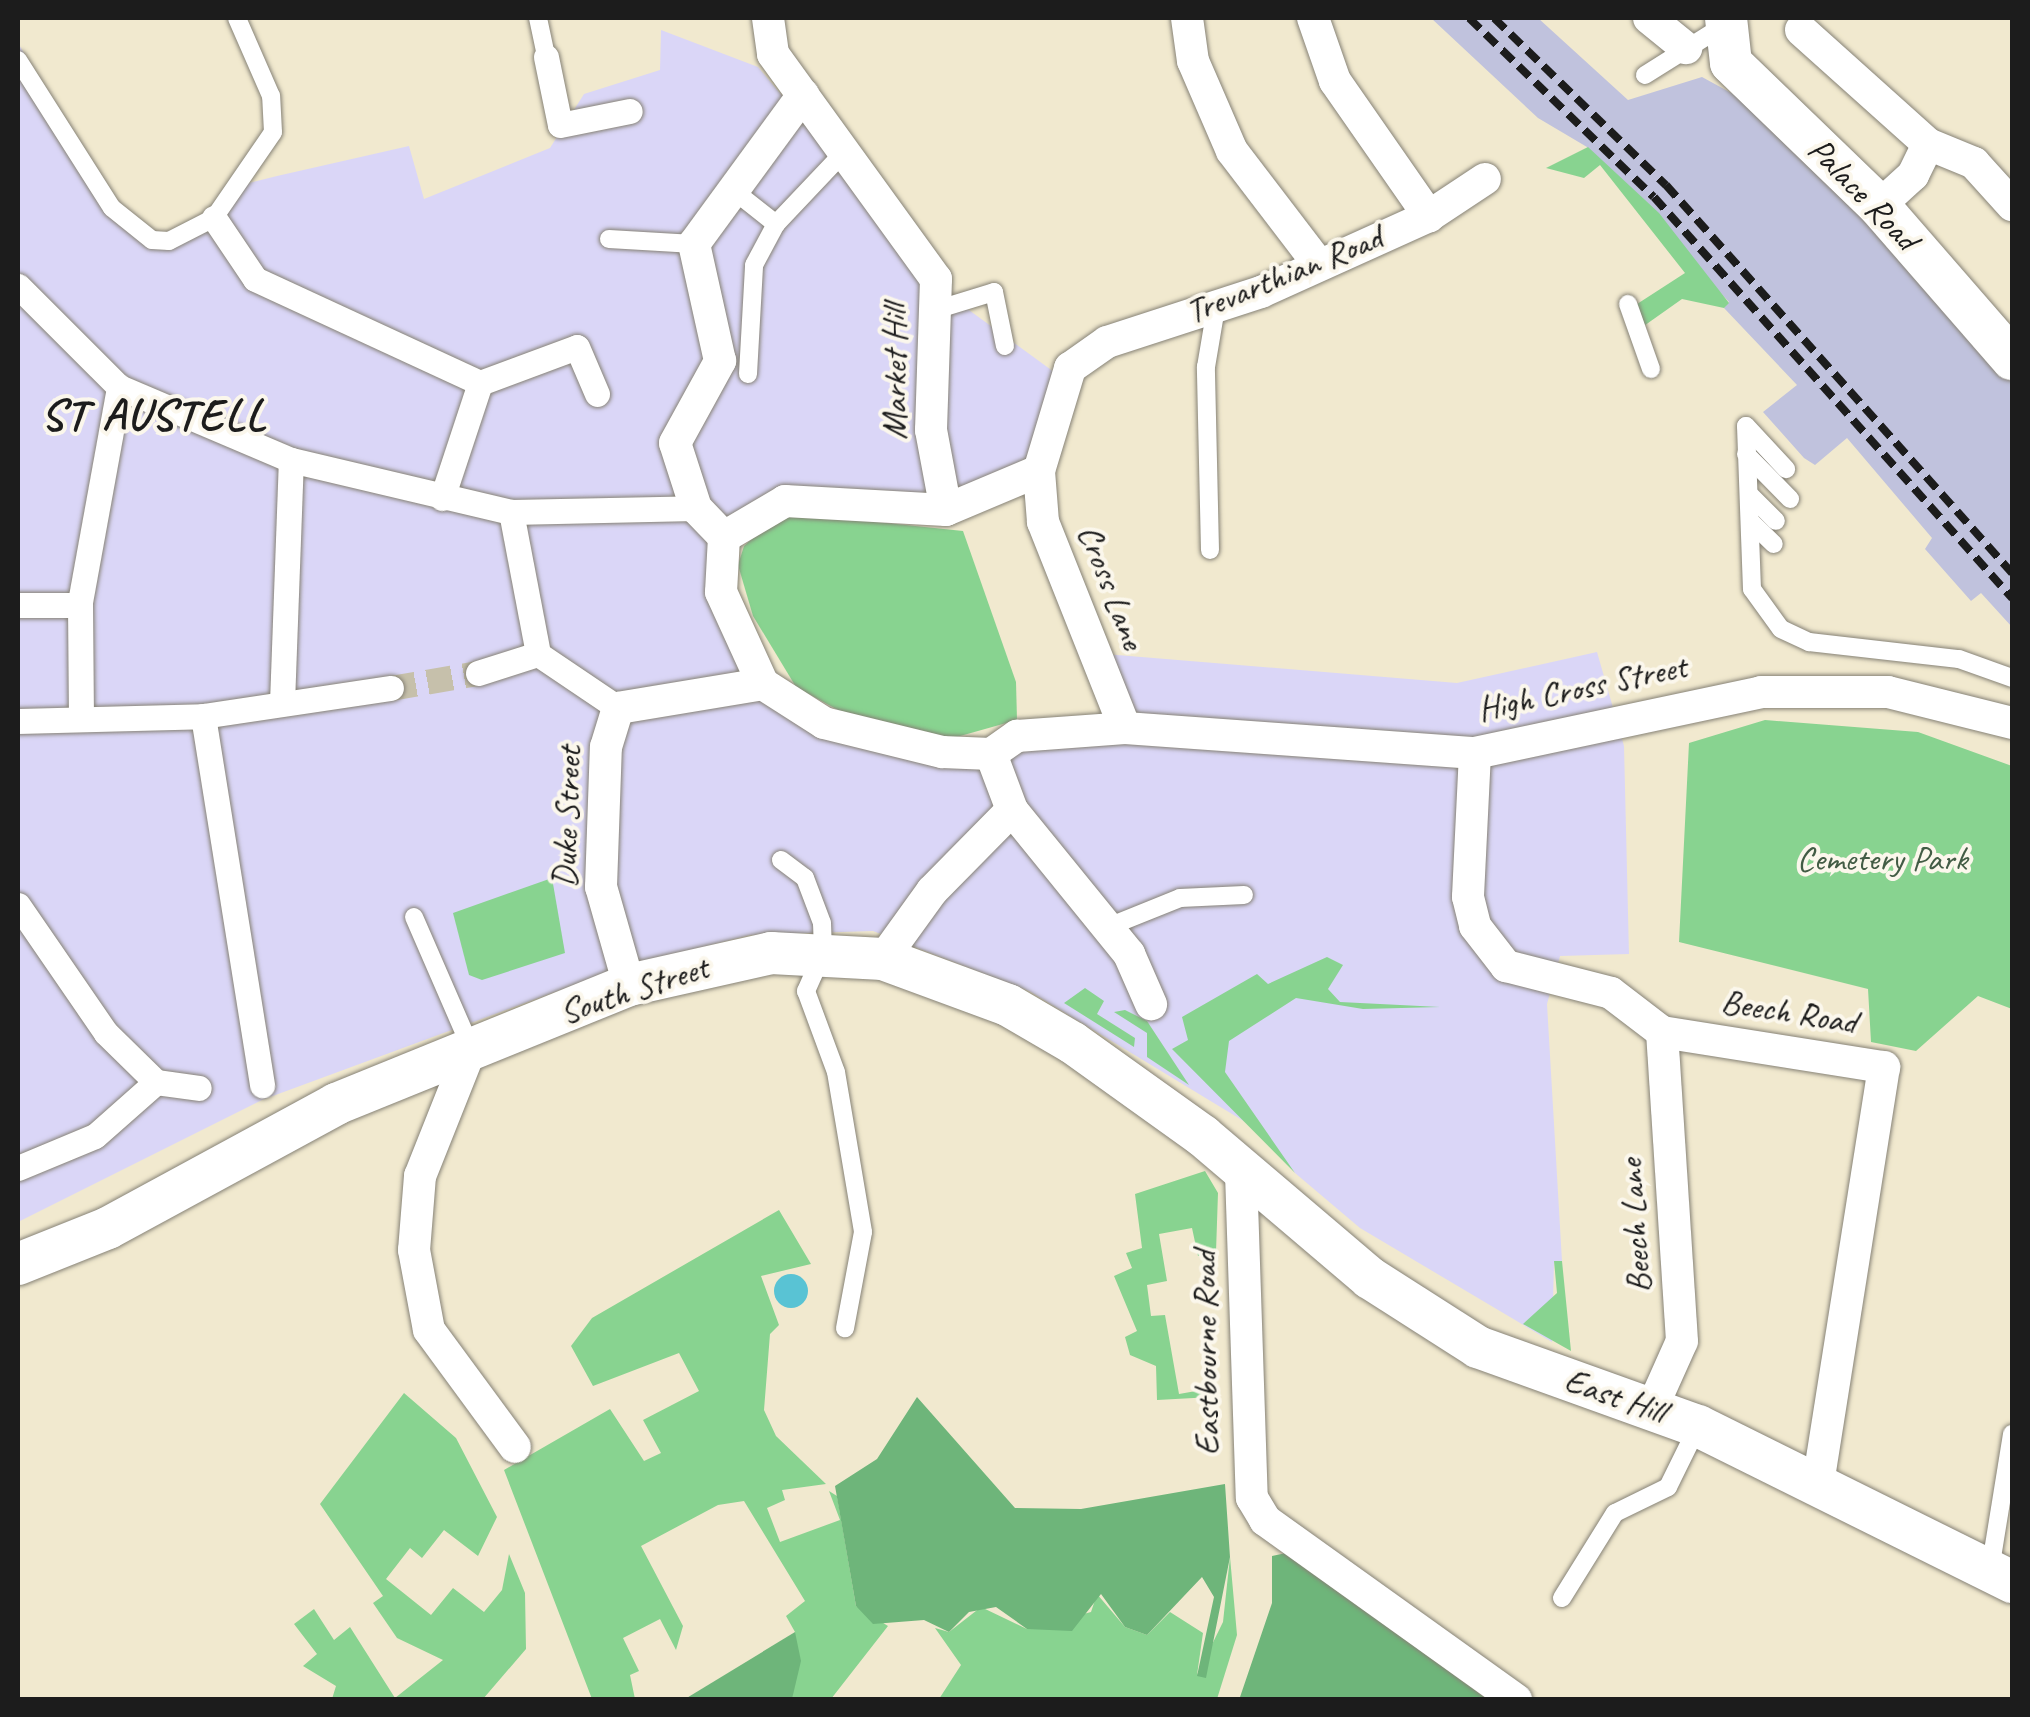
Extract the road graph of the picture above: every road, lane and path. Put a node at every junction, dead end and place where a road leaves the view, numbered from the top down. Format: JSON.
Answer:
{"nodes":[{"id":1,"x":237,"y":18,"type":"edge"},
{"id":2,"x":538,"y":18,"type":"edge"},
{"id":3,"x":768,"y":18,"type":"edge"},
{"id":4,"x":1187,"y":18,"type":"edge"},
{"id":5,"x":1313,"y":18,"type":"edge"},
{"id":6,"x":1649,"y":18,"type":"edge"},
{"id":7,"x":1801,"y":30,"type":"dead end"},
{"id":8,"x":1710,"y":31,"type":"edge"},
{"id":9,"x":546,"y":56,"type":"joint"},
{"id":10,"x":18,"y":60,"type":"edge"},
{"id":11,"x":1645,"y":75,"type":"dead end"},
{"id":12,"x":803,"y":95,"type":"junction"},
{"id":13,"x":630,"y":111,"type":"dead end"},
{"id":14,"x":1928,"y":144,"type":"junction"},
{"id":15,"x":844,"y":152,"type":"junction"},
{"id":16,"x":1485,"y":179,"type":"dead end"},
{"id":17,"x":733,"y":190,"type":"junction"},
{"id":18,"x":2012,"y":205,"type":"edge"},
{"id":19,"x":1879,"y":206,"type":"junction"},
{"id":20,"x":1430,"y":216,"type":"junction"},
{"id":21,"x":214,"y":218,"type":"junction"},
{"id":22,"x":776,"y":224,"type":"junction"},
{"id":23,"x":609,"y":239,"type":"dead end"},
{"id":24,"x":694,"y":244,"type":"junction"},
{"id":25,"x":1317,"y":262,"type":"junction"},
{"id":26,"x":18,"y":286,"type":"edge"},
{"id":27,"x":1628,"y":304,"type":"dead end"},
{"id":28,"x":1216,"y":308,"type":"junction"},
{"id":29,"x":929,"y":312,"type":"junction"},
{"id":30,"x":1005,"y":346,"type":"dead end"},
{"id":31,"x":2012,"y":359,"type":"edge"},
{"id":32,"x":1651,"y":369,"type":"dead end"},
{"id":33,"x":748,"y":374,"type":"dead end"},
{"id":34,"x":480,"y":383,"type":"junction"},
{"id":35,"x":119,"y":388,"type":"junction"},
{"id":36,"x":596,"y":394,"type":"dead end"},
{"id":37,"x":1746,"y":454,"type":"junction"},
{"id":38,"x":292,"y":460,"type":"junction"},
{"id":39,"x":1786,"y":469,"type":"dead end"},
{"id":40,"x":1039,"y":471,"type":"junction"},
{"id":41,"x":1749,"y":494,"type":"junction"},
{"id":42,"x":442,"y":498,"type":"junction"},
{"id":43,"x":1790,"y":499,"type":"dead end"},
{"id":44,"x":696,"y":508,"type":"junction"},
{"id":45,"x":946,"y":510,"type":"junction"},
{"id":46,"x":511,"y":512,"type":"junction"},
{"id":47,"x":1750,"y":521,"type":"junction"},
{"id":48,"x":1776,"y":521,"type":"dead end"},
{"id":49,"x":724,"y":536,"type":"junction"},
{"id":50,"x":1774,"y":544,"type":"dead end"},
{"id":51,"x":1750,"y":548,"type":"junction"},
{"id":52,"x":1210,"y":550,"type":"dead end"},
{"id":53,"x":1765,"y":566,"type":"dead end"},
{"id":54,"x":18,"y":605,"type":"edge"},
{"id":55,"x":80,"y":605,"type":"junction"},
{"id":56,"x":538,"y":654,"type":"junction"},
{"id":57,"x":478,"y":673,"type":"tunnel mouth"},
{"id":58,"x":2012,"y":678,"type":"edge"},
{"id":59,"x":762,"y":684,"type":"junction"},
{"id":60,"x":392,"y":688,"type":"tunnel mouth"},
{"id":61,"x":282,"y":704,"type":"junction"},
{"id":62,"x":618,"y":708,"type":"junction"},
{"id":63,"x":204,"y":716,"type":"junction"},
{"id":64,"x":81,"y":719,"type":"junction"},
{"id":65,"x":18,"y":721,"type":"edge"},
{"id":66,"x":2012,"y":724,"type":"edge"},
{"id":67,"x":1125,"y":728,"type":"junction"},
{"id":68,"x":1475,"y":753,"type":"junction"},
{"id":69,"x":991,"y":754,"type":"junction"},
{"id":70,"x":1012,"y":810,"type":"junction"},
{"id":71,"x":780,"y":860,"type":"dead end"},
{"id":72,"x":1244,"y":895,"type":"dead end"},
{"id":73,"x":18,"y":905,"type":"edge"},
{"id":74,"x":414,"y":916,"type":"dead end"},
{"id":75,"x":1108,"y":926,"type":"junction"},
{"id":76,"x":823,"y":953,"type":"junction"},
{"id":77,"x":883,"y":959,"type":"junction"},
{"id":78,"x":629,"y":985,"type":"junction"},
{"id":79,"x":1151,"y":1004,"type":"dead end"},
{"id":80,"x":1662,"y":1032,"type":"junction"},
{"id":81,"x":471,"y":1048,"type":"junction"},
{"id":82,"x":156,"y":1082,"type":"junction"},
{"id":83,"x":262,"y":1085,"type":"dead end"},
{"id":84,"x":192,"y":1090,"type":"dead end"},
{"id":85,"x":18,"y":1168,"type":"edge"},
{"id":86,"x":1242,"y":1173,"type":"junction"},
{"id":87,"x":18,"y":1264,"type":"edge"},
{"id":88,"x":846,"y":1328,"type":"dead end"},
{"id":89,"x":1652,"y":1408,"type":"junction"},
{"id":90,"x":1698,"y":1426,"type":"junction"},
{"id":91,"x":2012,"y":1434,"type":"edge"},
{"id":92,"x":515,"y":1447,"type":"dead end"},
{"id":93,"x":1818,"y":1482,"type":"junction"},
{"id":94,"x":2001,"y":1576,"type":"edge"},
{"id":95,"x":1562,"y":1598,"type":"dead end"},
{"id":96,"x":1516,"y":1700,"type":"edge"}],
"edges":[{"from":1,"to":21,"type":"lane"},
{"from":2,"to":9,"type":"lane"},
{"from":3,"to":12,"type":"street","name":"Market Hill"},
{"from":4,"to":25,"type":"street"},
{"from":5,"to":20,"type":"street"},
{"from":6,"to":8,"type":"street"},
{"from":7,"to":14,"type":"street"},
{"from":8,"to":11,"type":"lane"},
{"from":8,"to":19,"type":"street","name":"Palace Road"},
{"from":9,"to":13,"type":"street"},
{"from":10,"to":21,"type":"lane"},
{"from":12,"to":15,"type":"street","name":"Market Hill"},
{"from":12,"to":17,"type":"street"},
{"from":14,"to":18,"type":"street"},
{"from":14,"to":19,"type":"street"},
{"from":15,"to":22,"type":"lane"},
{"from":15,"to":29,"type":"street","name":"Market Hill"},
{"from":16,"to":20,"type":"street","name":"Trevarthian Road"},
{"from":17,"to":22,"type":"lane"},
{"from":17,"to":24,"type":"street"},
{"from":19,"to":31,"type":"street","name":"Palace Road"},
{"from":20,"to":25,"type":"street","name":"Trevarthian Road"},
{"from":21,"to":34,"type":"street"},
{"from":22,"to":33,"type":"lane"},
{"from":23,"to":24,"type":"lane"},
{"from":24,"to":44,"type":"street"},
{"from":25,"to":28,"type":"street","name":"Trevarthian Road"},
{"from":26,"to":35,"type":"street"},
{"from":27,"to":32,"type":"lane"},
{"from":28,"to":40,"type":"street","name":"Trevarthian Road"},
{"from":28,"to":52,"type":"lane"},
{"from":29,"to":30,"type":"lane"},
{"from":29,"to":45,"type":"street","name":"Market Hill"},
{"from":34,"to":36,"type":"street"},
{"from":34,"to":42,"type":"street"},
{"from":35,"to":38,"type":"street"},
{"from":35,"to":55,"type":"street"},
{"from":37,"to":39,"type":"lane"},
{"from":37,"to":41,"type":"lane"},
{"from":37,"to":43,"type":"lane"},
{"from":38,"to":42,"type":"street"},
{"from":38,"to":61,"type":"street"},
{"from":40,"to":45,"type":"street"},
{"from":40,"to":67,"type":"street","name":"Cross Lane"},
{"from":41,"to":47,"type":"lane"},
{"from":41,"to":48,"type":"lane"},
{"from":42,"to":46,"type":"street"},
{"from":44,"to":46,"type":"street"},
{"from":44,"to":49,"type":"street"},
{"from":45,"to":49,"type":"street"},
{"from":46,"to":56,"type":"street"},
{"from":47,"to":50,"type":"lane"},
{"from":47,"to":51,"type":"lane"},
{"from":49,"to":59,"type":"street"},
{"from":51,"to":53,"type":"lane"},
{"from":51,"to":58,"type":"lane"},
{"from":54,"to":55,"type":"street"},
{"from":55,"to":64,"type":"street"},
{"from":56,"to":57,"type":"street"},
{"from":56,"to":62,"type":"street"},
{"from":59,"to":62,"type":"street"},
{"from":59,"to":69,"type":"street"},
{"from":60,"to":61,"type":"street"},
{"from":61,"to":63,"type":"street"},
{"from":62,"to":78,"type":"street","name":"Duke Street"},
{"from":63,"to":64,"type":"street"},
{"from":63,"to":83,"type":"street"},
{"from":64,"to":65,"type":"street"},
{"from":66,"to":68,"type":"street","name":"High Cross Street"},
{"from":67,"to":68,"type":"street","name":"High Cross Street"},
{"from":67,"to":69,"type":"street","name":"High Cross Street"},
{"from":68,"to":80,"type":"street","name":"Beech Road"},
{"from":69,"to":70,"type":"street"},
{"from":70,"to":75,"type":"street"},
{"from":70,"to":77,"type":"street"},
{"from":71,"to":76,"type":"lane"},
{"from":72,"to":75,"type":"lane"},
{"from":73,"to":82,"type":"street"},
{"from":74,"to":81,"type":"lane"},
{"from":75,"to":79,"type":"street"},
{"from":76,"to":77,"type":"street","name":"South Street"},
{"from":76,"to":78,"type":"street","name":"South Street"},
{"from":76,"to":88,"type":"lane"},
{"from":77,"to":86,"type":"street","name":"South Street"},
{"from":78,"to":81,"type":"street","name":"South Street"},
{"from":80,"to":89,"type":"street","name":"Beech Lane"},
{"from":80,"to":93,"type":"street","name":"Beech Road"},
{"from":81,"to":87,"type":"street","name":"South Street"},
{"from":81,"to":92,"type":"street"},
{"from":82,"to":84,"type":"street"},
{"from":82,"to":85,"type":"street"},
{"from":86,"to":89,"type":"street","name":"East Hill"},
{"from":86,"to":96,"type":"street","name":"Eastbourne Road"},
{"from":89,"to":90,"type":"street","name":"East Hill"},
{"from":90,"to":93,"type":"street","name":"East Hill"},
{"from":90,"to":95,"type":"lane"},
{"from":91,"to":94,"type":"lane"},
{"from":93,"to":94,"type":"street","name":"East Hill"}]}
